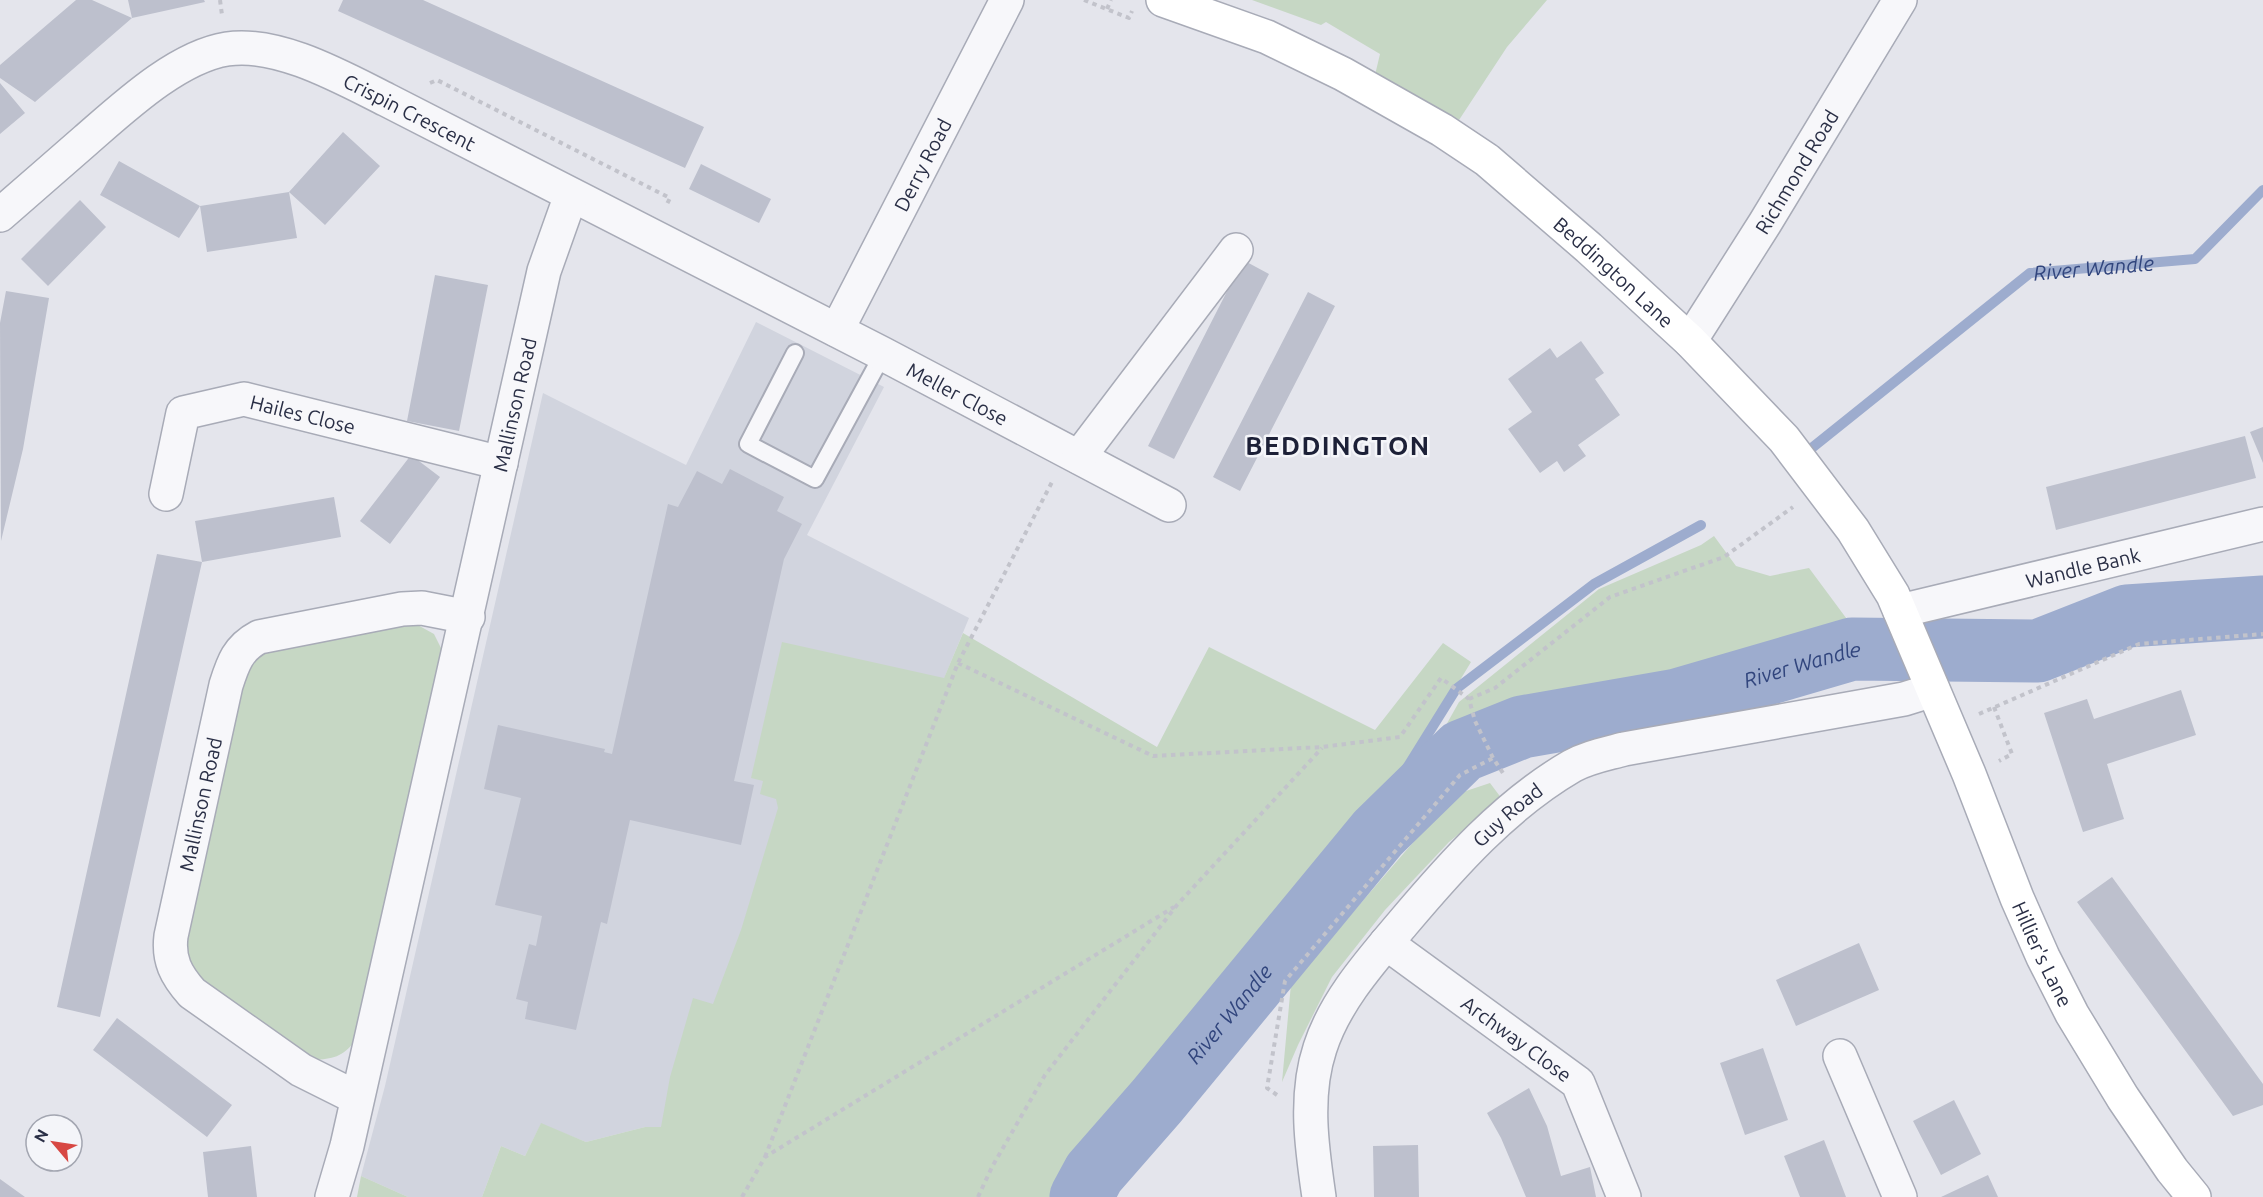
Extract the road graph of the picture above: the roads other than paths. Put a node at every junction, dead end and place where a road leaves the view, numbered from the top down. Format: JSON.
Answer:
{"nodes":[{"id":1,"x":1007,"y":0,"type":"edge"},
{"id":2,"x":1900,"y":0,"type":"edge"},
{"id":3,"x":1149,"y":2,"type":"edge"},
{"id":4,"x":571,"y":195,"type":"junction"},
{"id":5,"x":0,"y":215,"type":"edge"},
{"id":6,"x":1236,"y":250,"type":"dead end"},
{"id":7,"x":837,"y":330,"type":"junction"},
{"id":8,"x":1690,"y":341,"type":"junction"},
{"id":9,"x":795,"y":353,"type":"dead end"},
{"id":10,"x":883,"y":354,"type":"junction"},
{"id":11,"x":1074,"y":455,"type":"junction"},
{"id":12,"x":501,"y":463,"type":"junction"},
{"id":13,"x":166,"y":494,"type":"dead end"},
{"id":14,"x":1169,"y":505,"type":"dead end"},
{"id":15,"x":2263,"y":524,"type":"edge"},
{"id":16,"x":1900,"y":611,"type":"junction"},
{"id":17,"x":468,"y":617,"type":"junction"},
{"id":18,"x":1933,"y":690,"type":"junction"},
{"id":19,"x":1386,"y":943,"type":"junction"},
{"id":20,"x":1840,"y":1056,"type":"dead end"},
{"id":21,"x":357,"y":1098,"type":"junction"},
{"id":22,"x":332,"y":1197,"type":"edge"},
{"id":23,"x":1319,"y":1197,"type":"edge"},
{"id":24,"x":1624,"y":1197,"type":"edge"},
{"id":25,"x":1900,"y":1197,"type":"edge"},
{"id":26,"x":2194,"y":1197,"type":"edge"}],
"edges":[{"from":1,"to":7,"type":"street","name":"Derry Road"},
{"from":2,"to":8,"type":"street","name":"Richmond Road"},
{"from":3,"to":8,"type":"main road","name":"Beddington Lane"},
{"from":4,"to":5,"type":"street","name":"Crispin Crescent"},
{"from":4,"to":7,"type":"street","name":"Crispin Crescent"},
{"from":4,"to":12,"type":"street","name":"Mallinson Road"},
{"from":6,"to":11,"type":"street"},
{"from":7,"to":10,"type":"street","name":"Meller Close"},
{"from":8,"to":16,"type":"main road","name":"Beddington Lane"},
{"from":9,"to":10,"type":"lane"},
{"from":10,"to":11,"type":"street","name":"Meller Close"},
{"from":11,"to":14,"type":"street","name":"Meller Close"},
{"from":12,"to":13,"type":"street","name":"Hailes Close"},
{"from":12,"to":17,"type":"street","name":"Mallinson Road"},
{"from":15,"to":16,"type":"street","name":"Wandle Bank"},
{"from":16,"to":18,"type":"main road","name":"Beddington Lane"},
{"from":17,"to":21,"type":"street","name":"Mallinson Road"},
{"from":17,"to":21,"type":"street","name":"Mallinson Road"},
{"from":18,"to":19,"type":"street","name":"Guy Road"},
{"from":18,"to":26,"type":"main road","name":"Hillier's Lane"},
{"from":19,"to":23,"type":"street","name":"Guy Road"},
{"from":19,"to":24,"type":"street","name":"Archway Close"},
{"from":20,"to":25,"type":"street"},
{"from":21,"to":22,"type":"street","name":"Mallinson Road"}]}
